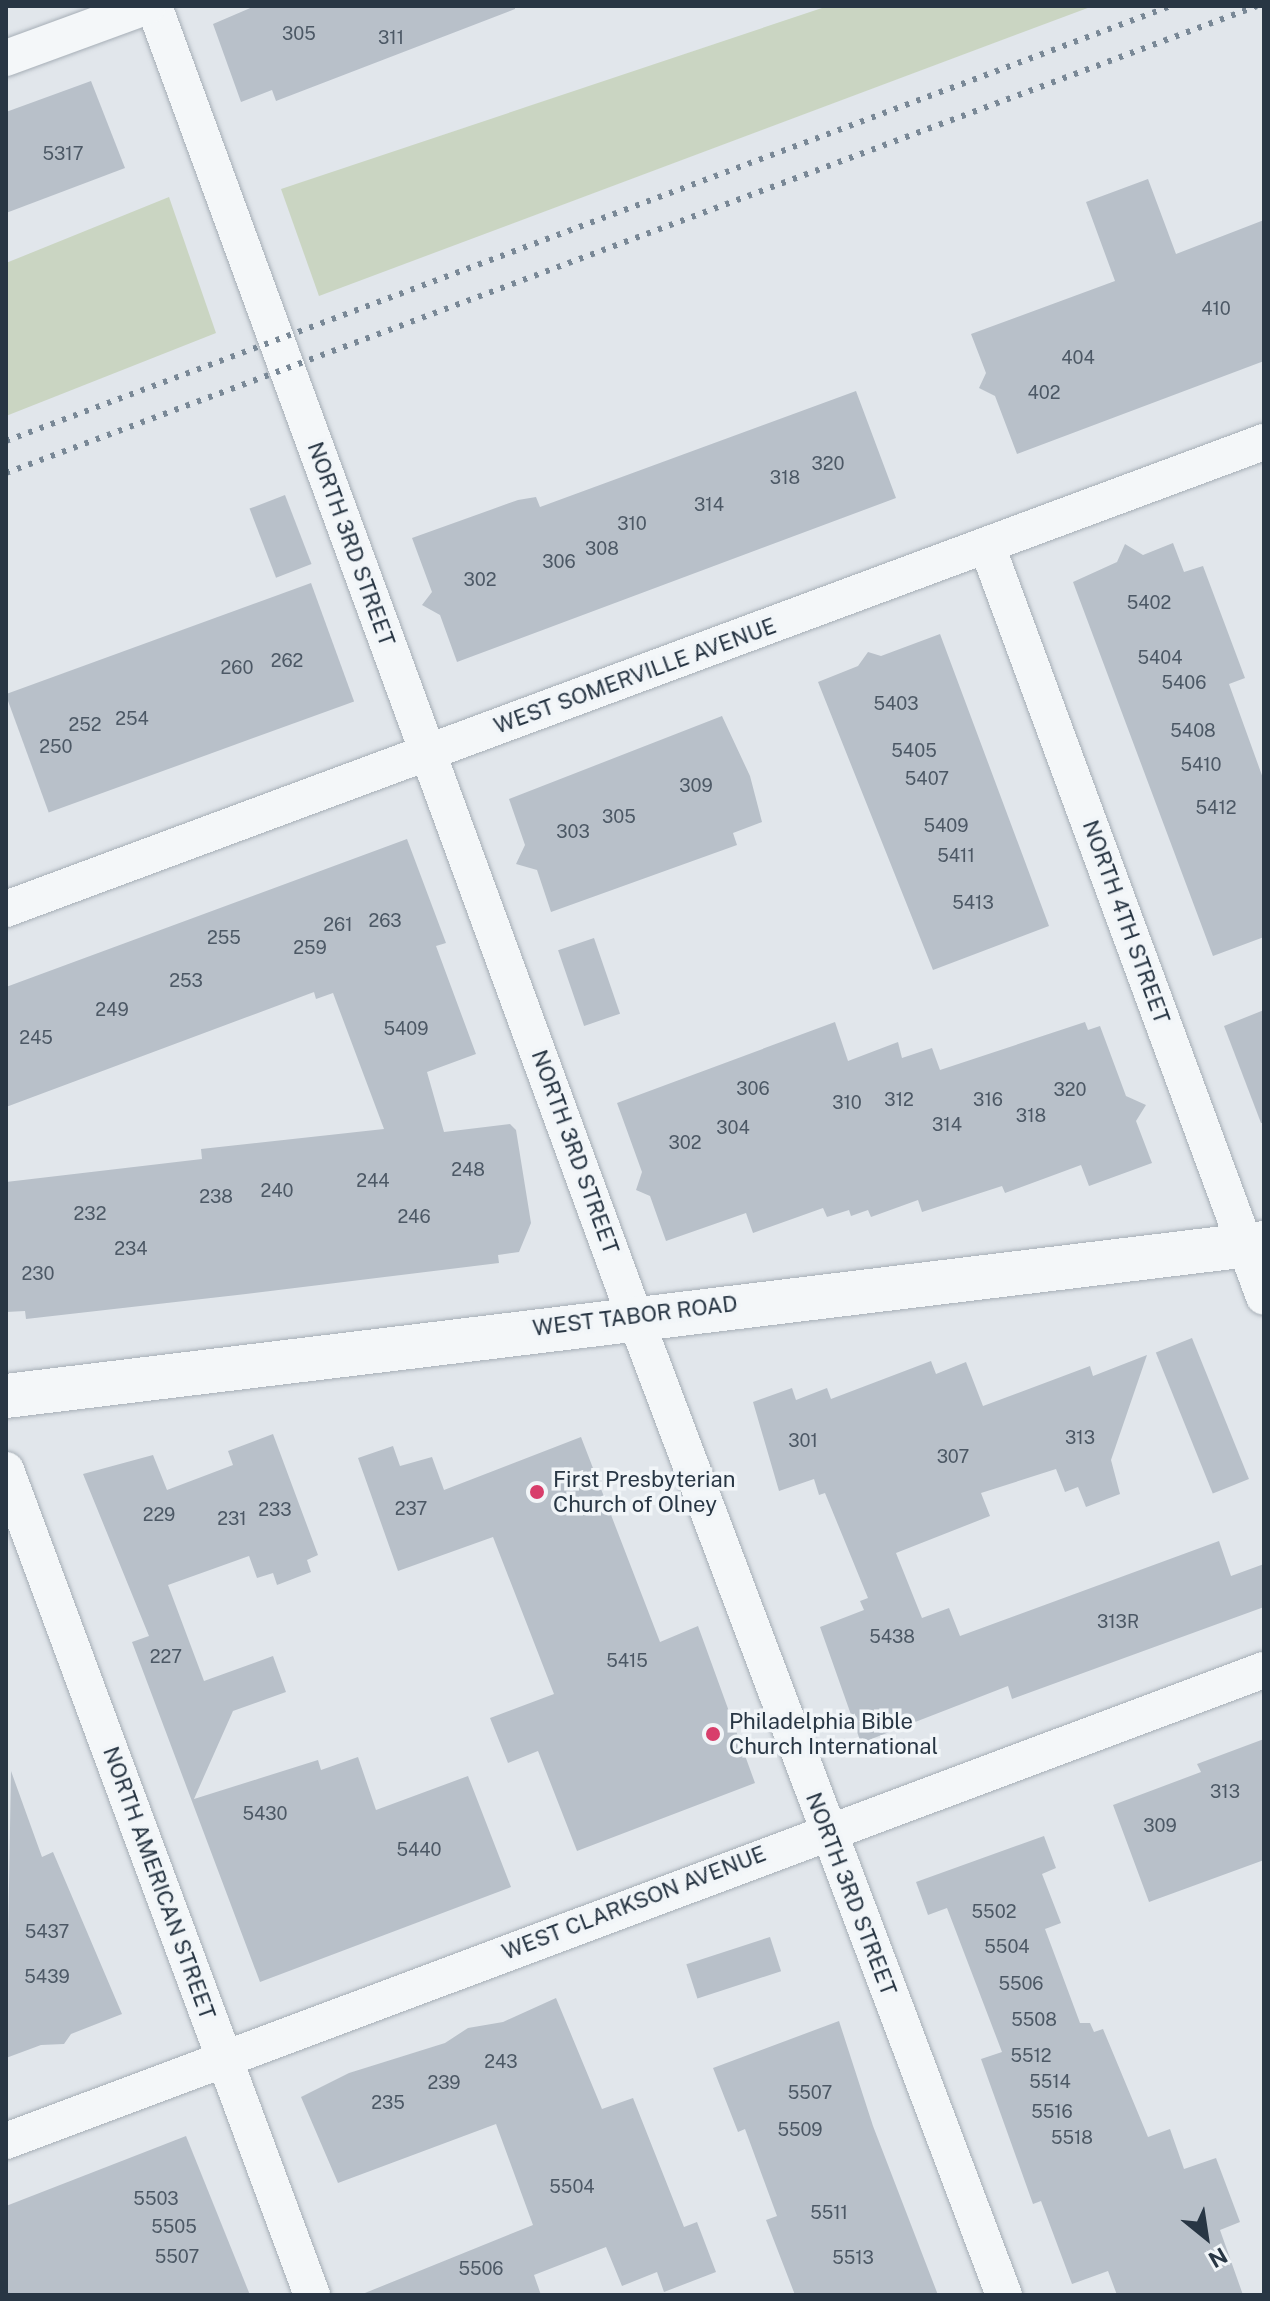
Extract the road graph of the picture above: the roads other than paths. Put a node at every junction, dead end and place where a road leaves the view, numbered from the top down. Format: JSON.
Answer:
{"nodes":[{"id":1,"x":151,"y":6,"type":"edge"},
{"id":2,"x":6,"y":58,"type":"edge"},
{"id":3,"x":1264,"y":442,"type":"edge"},
{"id":4,"x":987,"y":546,"type":"junction"},
{"id":5,"x":428,"y":752,"type":"junction"},
{"id":6,"x":6,"y":909,"type":"edge"},
{"id":7,"x":1255,"y":1244,"type":"edge"},
{"id":8,"x":1264,"y":1297,"type":"edge"},
{"id":9,"x":634,"y":1315,"type":"junction"},
{"id":10,"x":6,"y":1396,"type":"edge"},
{"id":11,"x":6,"y":1470,"type":"edge"},
{"id":12,"x":1264,"y":1670,"type":"edge"},
{"id":13,"x":826,"y":1830,"type":"junction"},
{"id":14,"x":224,"y":2059,"type":"junction"},
{"id":15,"x":6,"y":2141,"type":"edge"},
{"id":16,"x":312,"y":2295,"type":"edge"},
{"id":17,"x":1004,"y":2295,"type":"edge"}],
"edges":[{"from":1,"to":2,"type":"street"},
{"from":1,"to":5,"type":"street","name":"NORTH 3RD STREET"},
{"from":3,"to":4,"type":"street","name":"WEST SOMERVILLE AVENUE"},
{"from":4,"to":5,"type":"street","name":"WEST SOMERVILLE AVENUE"},
{"from":4,"to":7,"type":"street","name":"NORTH 4TH STREET"},
{"from":5,"to":6,"type":"street","name":"WEST SOMERVILLE AVENUE"},
{"from":5,"to":9,"type":"street","name":"NORTH 3RD STREET"},
{"from":7,"to":8,"type":"street","name":"NORTH 4TH STREET"},
{"from":7,"to":9,"type":"street","name":"WEST TABOR ROAD"},
{"from":9,"to":10,"type":"street","name":"WEST TABOR ROAD"},
{"from":9,"to":13,"type":"street","name":"NORTH 3RD STREET"},
{"from":11,"to":14,"type":"street","name":"NORTH AMERICAN STREET"},
{"from":12,"to":13,"type":"street","name":"WEST CLARKSON AVENUE"},
{"from":13,"to":14,"type":"street","name":"WEST CLARKSON AVENUE"},
{"from":13,"to":17,"type":"street","name":"NORTH 3RD STREET"},
{"from":14,"to":15,"type":"street","name":"WEST CLARKSON AVENUE"},
{"from":14,"to":16,"type":"street","name":"NORTH AMERICAN STREET"}]}
